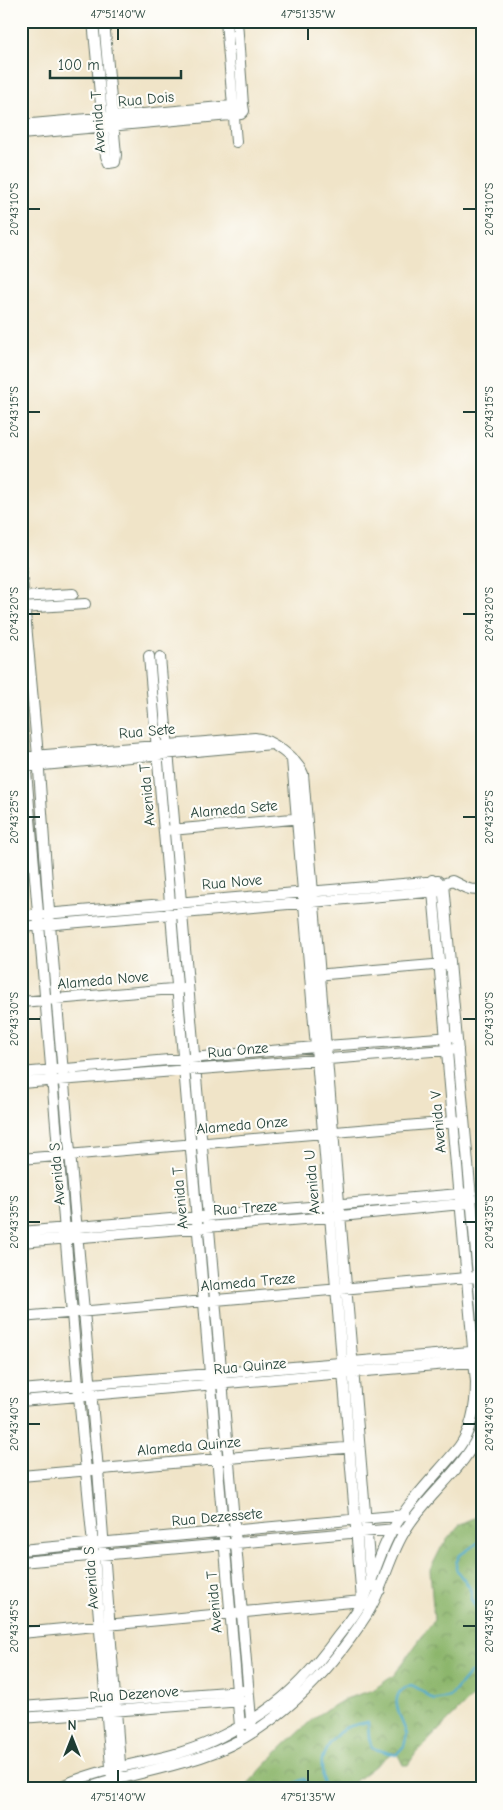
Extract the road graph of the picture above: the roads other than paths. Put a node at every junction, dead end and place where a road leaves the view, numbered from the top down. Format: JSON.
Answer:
{"nodes":[{"id":1,"x":93,"y":21,"type":"edge"},
{"id":2,"x":104,"y":21,"type":"edge"},
{"id":3,"x":226,"y":21,"type":"edge"},
{"id":4,"x":236,"y":21,"type":"edge"},
{"id":5,"x":238,"y":110,"type":"junction"},
{"id":6,"x":114,"y":121,"type":"junction"},
{"id":7,"x":102,"y":122,"type":"junction"},
{"id":8,"x":21,"y":125,"type":"edge"},
{"id":9,"x":21,"y":134,"type":"edge"},
{"id":10,"x":236,"y":142,"type":"dead end"},
{"id":11,"x":21,"y":569,"type":"edge"},
{"id":12,"x":73,"y":594,"type":"dead end"},
{"id":13,"x":22,"y":597,"type":"edge"},
{"id":14,"x":85,"y":604,"type":"dead end"},
{"id":15,"x":23,"y":608,"type":"edge"},
{"id":16,"x":154,"y":656,"type":"dead end"},
{"id":17,"x":26,"y":683,"type":"edge"},
{"id":18,"x":21,"y":712,"type":"edge"},
{"id":19,"x":276,"y":746,"type":"joint"},
{"id":20,"x":163,"y":749,"type":"junction"},
{"id":21,"x":38,"y":761,"type":"junction"},
{"id":22,"x":23,"y":762,"type":"edge"},
{"id":23,"x":301,"y":818,"type":"junction"},
{"id":24,"x":170,"y":830,"type":"junction"},
{"id":25,"x":44,"y":841,"type":"junction"},
{"id":26,"x":27,"y":843,"type":"edge"},
{"id":27,"x":432,"y":880,"type":"junction"},
{"id":28,"x":443,"y":887,"type":"junction"},
{"id":29,"x":482,"y":889,"type":"edge"},
{"id":30,"x":313,"y":890,"type":"junction"},
{"id":31,"x":302,"y":891,"type":"junction"},
{"id":32,"x":433,"y":891,"type":"junction"},
{"id":33,"x":176,"y":902,"type":"junction"},
{"id":34,"x":303,"y":902,"type":"junction"},
{"id":35,"x":314,"y":902,"type":"junction"},
{"id":36,"x":49,"y":914,"type":"junction"},
{"id":37,"x":177,"y":914,"type":"junction"},
{"id":38,"x":38,"y":915,"type":"junction"},
{"id":39,"x":21,"y":916,"type":"edge"},
{"id":40,"x":50,"y":925,"type":"junction"},
{"id":41,"x":38,"y":926,"type":"junction"},
{"id":42,"x":21,"y":927,"type":"edge"},
{"id":43,"x":450,"y":963,"type":"junction"},
{"id":44,"x":439,"y":964,"type":"junction"},
{"id":45,"x":320,"y":975,"type":"junction"},
{"id":46,"x":309,"y":976,"type":"junction"},
{"id":47,"x":183,"y":988,"type":"junction"},
{"id":48,"x":56,"y":999,"type":"junction"},
{"id":49,"x":45,"y":1000,"type":"junction"},
{"id":50,"x":21,"y":1002,"type":"edge"},
{"id":51,"x":451,"y":1037,"type":"junction"},
{"id":52,"x":321,"y":1046,"type":"junction"},
{"id":53,"x":458,"y":1048,"type":"junction"},
{"id":54,"x":446,"y":1049,"type":"junction"},
{"id":55,"x":322,"y":1058,"type":"junction"},
{"id":56,"x":189,"y":1064,"type":"junction"},
{"id":57,"x":21,"y":1073,"type":"edge"},
{"id":58,"x":64,"y":1074,"type":"junction"},
{"id":59,"x":52,"y":1076,"type":"junction"},
{"id":60,"x":21,"y":1083,"type":"edge"},
{"id":61,"x":464,"y":1121,"type":"junction"},
{"id":62,"x":453,"y":1122,"type":"junction"},
{"id":63,"x":328,"y":1133,"type":"junction"},
{"id":64,"x":196,"y":1144,"type":"junction"},
{"id":65,"x":70,"y":1155,"type":"junction"},
{"id":66,"x":58,"y":1156,"type":"junction"},
{"id":67,"x":21,"y":1159,"type":"edge"},
{"id":68,"x":471,"y":1198,"type":"junction"},
{"id":69,"x":460,"y":1199,"type":"junction"},
{"id":70,"x":340,"y":1204,"type":"junction"},
{"id":71,"x":329,"y":1205,"type":"junction"},
{"id":72,"x":207,"y":1215,"type":"junction"},
{"id":73,"x":196,"y":1216,"type":"junction"},
{"id":74,"x":341,"y":1216,"type":"junction"},
{"id":75,"x":330,"y":1217,"type":"junction"},
{"id":76,"x":208,"y":1226,"type":"junction"},
{"id":77,"x":197,"y":1227,"type":"junction"},
{"id":78,"x":21,"y":1232,"type":"edge"},
{"id":79,"x":77,"y":1232,"type":"junction"},
{"id":80,"x":65,"y":1233,"type":"junction"},
{"id":81,"x":21,"y":1242,"type":"edge"},
{"id":82,"x":478,"y":1277,"type":"junction"},
{"id":83,"x":467,"y":1278,"type":"junction"},
{"id":84,"x":347,"y":1289,"type":"junction"},
{"id":85,"x":336,"y":1290,"type":"junction"},
{"id":86,"x":214,"y":1300,"type":"junction"},
{"id":87,"x":203,"y":1301,"type":"junction"},
{"id":88,"x":84,"y":1312,"type":"junction"},
{"id":89,"x":72,"y":1313,"type":"junction"},
{"id":90,"x":21,"y":1317,"type":"edge"},
{"id":91,"x":482,"y":1320,"type":"edge"},
{"id":92,"x":478,"y":1356,"type":"edge"},
{"id":93,"x":342,"y":1362,"type":"junction"},
{"id":94,"x":353,"y":1362,"type":"junction"},
{"id":95,"x":354,"y":1372,"type":"junction"},
{"id":96,"x":343,"y":1373,"type":"junction"},
{"id":97,"x":221,"y":1378,"type":"junction"},
{"id":98,"x":210,"y":1379,"type":"junction"},
{"id":99,"x":21,"y":1390,"type":"edge"},
{"id":100,"x":90,"y":1390,"type":"junction"},
{"id":101,"x":78,"y":1391,"type":"junction"},
{"id":102,"x":21,"y":1401,"type":"edge"},
{"id":103,"x":482,"y":1426,"type":"edge"},
{"id":104,"x":355,"y":1447,"type":"junction"},
{"id":105,"x":228,"y":1458,"type":"junction"},
{"id":106,"x":217,"y":1459,"type":"junction"},
{"id":107,"x":86,"y":1470,"type":"junction"},
{"id":108,"x":98,"y":1470,"type":"junction"},
{"id":109,"x":21,"y":1476,"type":"edge"},
{"id":110,"x":416,"y":1514,"type":"junction"},
{"id":111,"x":402,"y":1516,"type":"junction"},
{"id":112,"x":361,"y":1519,"type":"junction"},
{"id":113,"x":406,"y":1528,"type":"junction"},
{"id":114,"x":393,"y":1530,"type":"junction"},
{"id":115,"x":234,"y":1531,"type":"junction"},
{"id":116,"x":222,"y":1532,"type":"junction"},
{"id":117,"x":362,"y":1532,"type":"junction"},
{"id":118,"x":98,"y":1543,"type":"junction"},
{"id":119,"x":235,"y":1543,"type":"junction"},
{"id":120,"x":223,"y":1544,"type":"junction"},
{"id":121,"x":21,"y":1550,"type":"edge"},
{"id":122,"x":99,"y":1555,"type":"junction"},
{"id":123,"x":21,"y":1562,"type":"edge"},
{"id":124,"x":371,"y":1583,"type":"junction"},
{"id":125,"x":380,"y":1590,"type":"junction"},
{"id":126,"x":367,"y":1604,"type":"junction"},
{"id":127,"x":241,"y":1613,"type":"junction"},
{"id":128,"x":230,"y":1614,"type":"junction"},
{"id":129,"x":105,"y":1626,"type":"junction"},
{"id":130,"x":21,"y":1633,"type":"edge"},
{"id":131,"x":249,"y":1695,"type":"junction"},
{"id":132,"x":237,"y":1696,"type":"junction"},
{"id":133,"x":111,"y":1699,"type":"junction"},
{"id":134,"x":21,"y":1707,"type":"edge"},
{"id":135,"x":112,"y":1710,"type":"junction"},
{"id":136,"x":21,"y":1718,"type":"edge"},
{"id":137,"x":251,"y":1720,"type":"junction"},
{"id":138,"x":239,"y":1726,"type":"junction"},
{"id":139,"x":252,"y":1732,"type":"junction"},
{"id":140,"x":241,"y":1738,"type":"junction"},
{"id":141,"x":116,"y":1773,"type":"junction"},
{"id":142,"x":56,"y":1789,"type":"edge"},
{"id":143,"x":84,"y":1789,"type":"edge"}],
"edges":[{"from":1,"to":7,"type":"street","name":"Avenida T"},
{"from":2,"to":6,"type":"street","name":"Avenida T"},
{"from":3,"to":5,"type":"street"},
{"from":4,"to":5,"type":"street"},
{"from":5,"to":6,"type":"street","name":"Rua Dois"},
{"from":5,"to":10,"type":"street"},
{"from":6,"to":7,"type":"street","name":"Rua Dois"},
{"from":6,"to":7,"type":"street","name":"Avenida T"},
{"from":7,"to":8,"type":"street","name":"Rua Dois"},
{"from":7,"to":9,"type":"street","name":"Rua Dois"},
{"from":11,"to":13,"type":"street","name":"Avenida S"},
{"from":12,"to":13,"type":"street"},
{"from":13,"to":15,"type":"street","name":"Avenida S"},
{"from":14,"to":15,"type":"street"},
{"from":15,"to":17,"type":"street","name":"Avenida S"},
{"from":16,"to":20,"type":"street","name":"Avenida T"},
{"from":17,"to":21,"type":"street","name":"Avenida S"},
{"from":18,"to":22,"type":"street","name":"Avenida S"},
{"from":19,"to":20,"type":"street","name":"Rua Sete"},
{"from":19,"to":23,"type":"street","name":"Avenida U"},
{"from":20,"to":21,"type":"street","name":"Rua Sete"},
{"from":20,"to":24,"type":"street","name":"Avenida T"},
{"from":21,"to":22,"type":"street","name":"Rua Sete"},
{"from":21,"to":25,"type":"street","name":"Avenida S"},
{"from":22,"to":26,"type":"street","name":"Avenida S"},
{"from":23,"to":24,"type":"street","name":"Alameda Sete"},
{"from":23,"to":30,"type":"street","name":"Avenida U"},
{"from":23,"to":31,"type":"street","name":"Avenida U"},
{"from":24,"to":33,"type":"street","name":"Avenida T"},
{"from":25,"to":26,"type":"street"},
{"from":25,"to":36,"type":"street","name":"Avenida S"},
{"from":26,"to":38,"type":"street","name":"Avenida S"},
{"from":27,"to":28,"type":"street","name":"Rua Nove"},
{"from":27,"to":30,"type":"street","name":"Rua Nove"},
{"from":27,"to":32,"type":"street","name":"Avenida V"},
{"from":28,"to":29,"type":"street"},
{"from":28,"to":32,"type":"street","name":"Rua Nove"},
{"from":28,"to":43,"type":"street","name":"Avenida V"},
{"from":30,"to":31,"type":"street","name":"Rua Nove"},
{"from":30,"to":35,"type":"street","name":"Avenida U"},
{"from":31,"to":33,"type":"street","name":"Rua Nove"},
{"from":31,"to":34,"type":"street","name":"Avenida U"},
{"from":32,"to":35,"type":"street","name":"Rua Nove"},
{"from":32,"to":44,"type":"street","name":"Avenida V"},
{"from":33,"to":36,"type":"street","name":"Rua Nove"},
{"from":33,"to":37,"type":"street","name":"Avenida T"},
{"from":34,"to":35,"type":"street","name":"Rua Nove"},
{"from":34,"to":37,"type":"street","name":"Rua Nove"},
{"from":34,"to":46,"type":"street","name":"Avenida U"},
{"from":35,"to":45,"type":"street","name":"Avenida U"},
{"from":36,"to":38,"type":"street","name":"Rua Nove"},
{"from":36,"to":40,"type":"street","name":"Avenida S"},
{"from":37,"to":40,"type":"street","name":"Rua Nove"},
{"from":37,"to":47,"type":"street","name":"Avenida T"},
{"from":38,"to":39,"type":"street","name":"Rua Nove"},
{"from":38,"to":41,"type":"street","name":"Avenida S"},
{"from":40,"to":41,"type":"street","name":"Rua Nove"},
{"from":40,"to":48,"type":"street","name":"Avenida S"},
{"from":41,"to":42,"type":"street","name":"Rua Nove"},
{"from":41,"to":49,"type":"street","name":"Avenida S"},
{"from":43,"to":44,"type":"street"},
{"from":43,"to":51,"type":"street","name":"Avenida V"},
{"from":44,"to":45,"type":"street"},
{"from":44,"to":51,"type":"street","name":"Avenida V"},
{"from":45,"to":46,"type":"street"},
{"from":45,"to":52,"type":"street","name":"Avenida U"},
{"from":46,"to":52,"type":"street","name":"Avenida U"},
{"from":47,"to":48,"type":"street","name":"Alameda Nove"},
{"from":47,"to":56,"type":"street","name":"Avenida T"},
{"from":48,"to":49,"type":"street","name":"Alameda Nove"},
{"from":48,"to":58,"type":"street","name":"Avenida S"},
{"from":49,"to":50,"type":"street","name":"Alameda Nove"},
{"from":49,"to":59,"type":"street","name":"Avenida S"},
{"from":51,"to":52,"type":"street","name":"Rua Onze"},
{"from":51,"to":53,"type":"street","name":"Avenida V"},
{"from":51,"to":54,"type":"street","name":"Avenida V"},
{"from":52,"to":55,"type":"street","name":"Avenida U"},
{"from":52,"to":56,"type":"street","name":"Rua Onze"},
{"from":53,"to":54,"type":"street","name":"Rua Onze"},
{"from":53,"to":61,"type":"street","name":"Avenida V"},
{"from":54,"to":55,"type":"street","name":"Rua Onze"},
{"from":54,"to":62,"type":"street","name":"Avenida V"},
{"from":55,"to":56,"type":"street","name":"Rua Onze"},
{"from":55,"to":63,"type":"street","name":"Avenida U"},
{"from":56,"to":58,"type":"street","name":"Rua Onze"},
{"from":56,"to":64,"type":"street","name":"Avenida T"},
{"from":57,"to":59,"type":"street","name":"Rua Onze"},
{"from":58,"to":59,"type":"street","name":"Rua Onze"},
{"from":58,"to":65,"type":"street","name":"Avenida S"},
{"from":59,"to":60,"type":"street","name":"Rua Onze"},
{"from":59,"to":66,"type":"street","name":"Avenida S"},
{"from":61,"to":62,"type":"street","name":"Alameda Onze"},
{"from":61,"to":68,"type":"street","name":"Avenida V"},
{"from":62,"to":63,"type":"street","name":"Alameda Onze"},
{"from":62,"to":69,"type":"street","name":"Avenida V"},
{"from":63,"to":64,"type":"street","name":"Alameda Onze"},
{"from":63,"to":70,"type":"street","name":"Avenida U"},
{"from":63,"to":71,"type":"street","name":"Avenida U"},
{"from":64,"to":65,"type":"street","name":"Alameda Onze"},
{"from":64,"to":72,"type":"street","name":"Avenida T"},
{"from":64,"to":73,"type":"street","name":"Avenida T"},
{"from":65,"to":66,"type":"street","name":"Alameda Onze"},
{"from":65,"to":79,"type":"street","name":"Avenida S"},
{"from":66,"to":67,"type":"street","name":"Alameda Onze"},
{"from":66,"to":80,"type":"street","name":"Avenida S"},
{"from":68,"to":69,"type":"street","name":"Rua Treze"},
{"from":68,"to":82,"type":"street","name":"Avenida V"},
{"from":69,"to":70,"type":"street","name":"Rua Treze"},
{"from":69,"to":74,"type":"street","name":"Rua Treze"},
{"from":69,"to":83,"type":"street","name":"Avenida V"},
{"from":70,"to":71,"type":"street","name":"Rua Treze"},
{"from":70,"to":74,"type":"street","name":"Avenida U"},
{"from":71,"to":72,"type":"street","name":"Rua Treze"},
{"from":71,"to":75,"type":"street","name":"Avenida U"},
{"from":72,"to":73,"type":"street","name":"Rua Treze"},
{"from":72,"to":76,"type":"street","name":"Avenida T"},
{"from":73,"to":77,"type":"street","name":"Avenida T"},
{"from":73,"to":79,"type":"street","name":"Rua Treze"},
{"from":74,"to":75,"type":"street","name":"Rua Treze"},
{"from":74,"to":84,"type":"street","name":"Avenida U"},
{"from":75,"to":76,"type":"street","name":"Rua Treze"},
{"from":75,"to":85,"type":"street","name":"Avenida U"},
{"from":76,"to":77,"type":"street","name":"Rua Treze"},
{"from":76,"to":86,"type":"street","name":"Avenida T"},
{"from":77,"to":79,"type":"street","name":"Rua Treze"},
{"from":77,"to":87,"type":"street","name":"Avenida T"},
{"from":78,"to":80,"type":"street","name":"Rua Treze"},
{"from":79,"to":80,"type":"street","name":"Rua Treze"},
{"from":79,"to":88,"type":"street","name":"Avenida S"},
{"from":80,"to":81,"type":"street","name":"Rua Treze"},
{"from":80,"to":89,"type":"street","name":"Avenida S"},
{"from":82,"to":83,"type":"street","name":"Alameda Treze"},
{"from":82,"to":91,"type":"street","name":"Avenida V"},
{"from":83,"to":84,"type":"street","name":"Alameda Treze"},
{"from":83,"to":92,"type":"street","name":"Avenida V"},
{"from":84,"to":85,"type":"street","name":"Alameda Treze"},
{"from":84,"to":94,"type":"street","name":"Avenida U"},
{"from":85,"to":86,"type":"street","name":"Alameda Treze"},
{"from":85,"to":93,"type":"street","name":"Avenida U"},
{"from":86,"to":87,"type":"street","name":"Alameda Treze"},
{"from":86,"to":97,"type":"street","name":"Avenida T"},
{"from":87,"to":88,"type":"street","name":"Alameda Treze"},
{"from":87,"to":98,"type":"street","name":"Avenida T"},
{"from":88,"to":89,"type":"street","name":"Alameda Treze"},
{"from":88,"to":100,"type":"street","name":"Avenida S"},
{"from":89,"to":90,"type":"street","name":"Alameda Treze"},
{"from":89,"to":101,"type":"street","name":"Avenida S"},
{"from":92,"to":94,"type":"street","name":"Rua Quinze"},
{"from":92,"to":95,"type":"street","name":"Rua Quinze"},
{"from":92,"to":111,"type":"street","name":"Avenida V"},
{"from":93,"to":94,"type":"street","name":"Rua Quinze"},
{"from":93,"to":96,"type":"street","name":"Avenida U"},
{"from":93,"to":97,"type":"street","name":"Rua Quinze"},
{"from":94,"to":95,"type":"street","name":"Avenida U"},
{"from":95,"to":96,"type":"street","name":"Rua Quinze"},
{"from":95,"to":104,"type":"street","name":"Avenida U"},
{"from":96,"to":97,"type":"street","name":"Rua Quinze"},
{"from":96,"to":104,"type":"street","name":"Avenida U"},
{"from":97,"to":98,"type":"street","name":"Rua Quinze"},
{"from":97,"to":105,"type":"street","name":"Avenida T"},
{"from":98,"to":100,"type":"street","name":"Rua Quinze"},
{"from":98,"to":106,"type":"street","name":"Avenida T"},
{"from":99,"to":101,"type":"street","name":"Rua Quinze"},
{"from":100,"to":101,"type":"street","name":"Rua Quinze"},
{"from":100,"to":108,"type":"street","name":"Avenida S"},
{"from":101,"to":102,"type":"street","name":"Rua Quinze"},
{"from":101,"to":107,"type":"street","name":"Avenida S"},
{"from":103,"to":110,"type":"street"},
{"from":104,"to":105,"type":"street","name":"Alameda Quinze"},
{"from":104,"to":112,"type":"street","name":"Avenida U"},
{"from":105,"to":106,"type":"street","name":"Alameda Quinze"},
{"from":105,"to":115,"type":"street","name":"Avenida T"},
{"from":106,"to":108,"type":"street","name":"Alameda Quinze"},
{"from":106,"to":116,"type":"street","name":"Avenida T"},
{"from":107,"to":108,"type":"street","name":"Alameda Quinze"},
{"from":107,"to":109,"type":"street","name":"Alameda Quinze"},
{"from":107,"to":118,"type":"street","name":"Avenida S"},
{"from":108,"to":118,"type":"street","name":"Avenida S"},
{"from":110,"to":111,"type":"street","name":"Rua Dezessete"},
{"from":110,"to":113,"type":"street"},
{"from":111,"to":112,"type":"street","name":"Rua Dezessete"},
{"from":111,"to":114,"type":"street","name":"Avenida V"},
{"from":112,"to":115,"type":"street","name":"Rua Dezessete"},
{"from":112,"to":117,"type":"street","name":"Avenida U"},
{"from":113,"to":114,"type":"street","name":"Rua Dezessete"},
{"from":113,"to":125,"type":"street"},
{"from":114,"to":117,"type":"street","name":"Rua Dezessete"},
{"from":114,"to":124,"type":"street","name":"Avenida V"},
{"from":115,"to":116,"type":"street","name":"Rua Dezessete"},
{"from":115,"to":119,"type":"street","name":"Avenida T"},
{"from":116,"to":118,"type":"street","name":"Rua Dezessete"},
{"from":116,"to":120,"type":"street","name":"Avenida T"},
{"from":117,"to":119,"type":"street","name":"Rua Dezessete"},
{"from":117,"to":124,"type":"street","name":"Avenida U"},
{"from":117,"to":126,"type":"street","name":"Avenida U"},
{"from":118,"to":121,"type":"street","name":"Rua Dezessete"},
{"from":118,"to":122,"type":"street","name":"Avenida S"},
{"from":119,"to":120,"type":"street","name":"Rua Dezessete"},
{"from":119,"to":127,"type":"street","name":"Avenida T"},
{"from":120,"to":122,"type":"street","name":"Rua Dezessete"},
{"from":120,"to":128,"type":"street","name":"Avenida T"},
{"from":122,"to":123,"type":"street","name":"Rua Dezessete"},
{"from":122,"to":129,"type":"street","name":"Avenida S"},
{"from":124,"to":125,"type":"street"},
{"from":124,"to":126,"type":"street","name":"Avenida V"},
{"from":125,"to":126,"type":"street"},
{"from":126,"to":127,"type":"street"},
{"from":126,"to":137,"type":"street"},
{"from":126,"to":139,"type":"street"},
{"from":127,"to":128,"type":"street"},
{"from":127,"to":131,"type":"street","name":"Avenida T"},
{"from":128,"to":129,"type":"street"},
{"from":128,"to":132,"type":"street","name":"Avenida T"},
{"from":129,"to":130,"type":"street"},
{"from":129,"to":133,"type":"street","name":"Avenida S"},
{"from":131,"to":132,"type":"street","name":"Rua Dezenove"},
{"from":131,"to":137,"type":"street","name":"Avenida T"},
{"from":132,"to":133,"type":"street","name":"Rua Dezenove"},
{"from":132,"to":135,"type":"street","name":"Rua Dezenove"},
{"from":132,"to":138,"type":"street","name":"Avenida T"},
{"from":133,"to":134,"type":"street","name":"Rua Dezenove"},
{"from":133,"to":135,"type":"street","name":"Avenida S"},
{"from":135,"to":136,"type":"street","name":"Rua Dezenove"},
{"from":135,"to":141,"type":"street","name":"Avenida S"},
{"from":137,"to":138,"type":"street"},
{"from":137,"to":139,"type":"street","name":"Avenida T"},
{"from":138,"to":140,"type":"street","name":"Avenida T"},
{"from":138,"to":141,"type":"street"},
{"from":139,"to":140,"type":"street"},
{"from":140,"to":141,"type":"street"},
{"from":141,"to":142,"type":"street"},
{"from":141,"to":143,"type":"street"}]}
